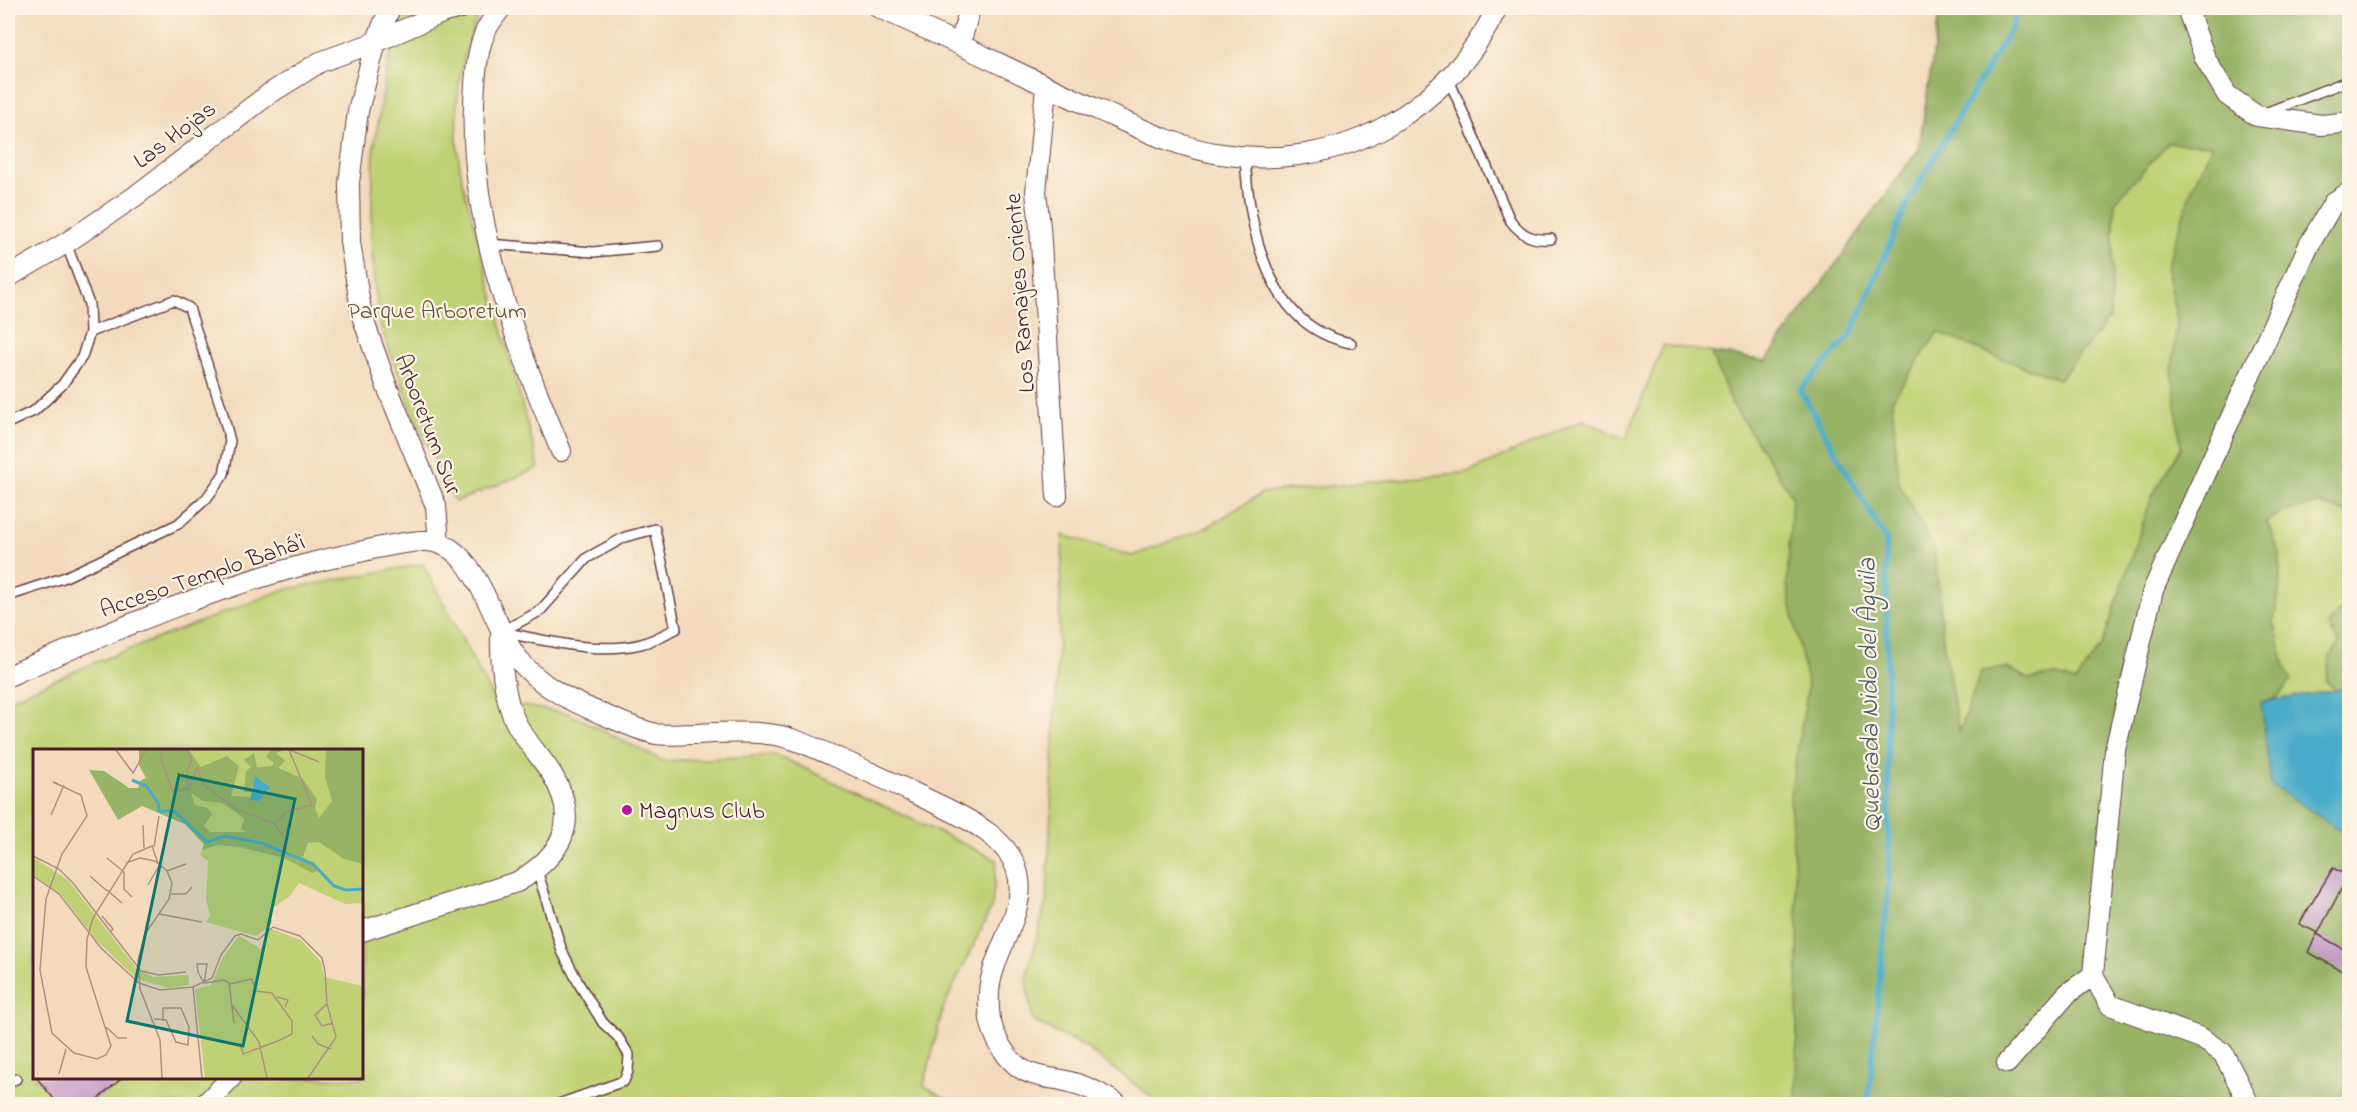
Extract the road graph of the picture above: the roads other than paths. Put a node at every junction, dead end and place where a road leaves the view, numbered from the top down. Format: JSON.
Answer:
{"nodes":[{"id":1,"x":390,"y":8,"type":"edge"},
{"id":2,"x":461,"y":8,"type":"edge"},
{"id":3,"x":501,"y":8,"type":"edge"},
{"id":4,"x":879,"y":8,"type":"edge"},
{"id":5,"x":970,"y":8,"type":"edge"},
{"id":6,"x":1497,"y":8,"type":"edge"},
{"id":7,"x":2187,"y":8,"type":"edge"},
{"id":8,"x":376,"y":42,"type":"junction"},
{"id":9,"x":960,"y":44,"type":"junction"},
{"id":10,"x":1449,"y":80,"type":"junction"},
{"id":11,"x":2349,"y":80,"type":"edge"},
{"id":12,"x":1046,"y":87,"type":"junction"},
{"id":13,"x":2257,"y":116,"type":"junction"},
{"id":14,"x":2349,"y":122,"type":"edge"},
{"id":15,"x":1245,"y":157,"type":"junction"},
{"id":16,"x":2349,"y":192,"type":"edge"},
{"id":17,"x":1551,"y":239,"type":"dead end"},
{"id":18,"x":66,"y":243,"type":"junction"},
{"id":19,"x":488,"y":244,"type":"junction"},
{"id":20,"x":658,"y":246,"type":"dead end"},
{"id":21,"x":8,"y":277,"type":"edge"},
{"id":22,"x":90,"y":332,"type":"junction"},
{"id":23,"x":1351,"y":342,"type":"dead end"},
{"id":24,"x":8,"y":423,"type":"edge"},
{"id":25,"x":561,"y":451,"type":"dead end"},
{"id":26,"x":1057,"y":496,"type":"dead end"},
{"id":27,"x":438,"y":543,"type":"junction"},
{"id":28,"x":8,"y":596,"type":"edge"},
{"id":29,"x":501,"y":632,"type":"junction"},
{"id":30,"x":8,"y":676,"type":"edge"},
{"id":31,"x":537,"y":870,"type":"junction"},
{"id":32,"x":363,"y":931,"type":"edge"},
{"id":33,"x":2092,"y":975,"type":"junction"},
{"id":34,"x":2007,"y":1063,"type":"dead end"},
{"id":35,"x":229,"y":1079,"type":"edge"},
{"id":36,"x":205,"y":1104,"type":"edge"},
{"id":37,"x":559,"y":1104,"type":"edge"},
{"id":38,"x":1117,"y":1104,"type":"edge"},
{"id":39,"x":2249,"y":1104,"type":"edge"}],
"edges":[{"from":1,"to":8,"type":"street","name":"Arboretum Sur"},
{"from":2,"to":8,"type":"street"},
{"from":3,"to":19,"type":"street"},
{"from":4,"to":9,"type":"street"},
{"from":5,"to":9,"type":"street"},
{"from":6,"to":10,"type":"street"},
{"from":7,"to":13,"type":"street"},
{"from":8,"to":18,"type":"street","name":"Las Hojas"},
{"from":8,"to":27,"type":"street","name":"Arboretum Sur"},
{"from":9,"to":12,"type":"street"},
{"from":10,"to":15,"type":"street"},
{"from":10,"to":17,"type":"lane"},
{"from":11,"to":13,"type":"lane"},
{"from":12,"to":15,"type":"street"},
{"from":12,"to":26,"type":"street","name":"Los Ramajes Oriente"},
{"from":13,"to":14,"type":"street"},
{"from":15,"to":23,"type":"lane"},
{"from":16,"to":33,"type":"street"},
{"from":18,"to":21,"type":"street","name":"Las Hojas"},
{"from":18,"to":22,"type":"lane"},
{"from":19,"to":20,"type":"lane"},
{"from":19,"to":25,"type":"street"},
{"from":22,"to":24,"type":"lane"},
{"from":22,"to":28,"type":"lane"},
{"from":27,"to":29,"type":"street"},
{"from":27,"to":30,"type":"street","name":"Acceso Templo Bahá'i"},
{"from":29,"to":29,"type":"lane"},
{"from":29,"to":31,"type":"street"},
{"from":29,"to":38,"type":"street"},
{"from":31,"to":32,"type":"street"},
{"from":31,"to":37,"type":"lane"},
{"from":33,"to":34,"type":"street"},
{"from":33,"to":39,"type":"street"},
{"from":35,"to":36,"type":"street"}]}
